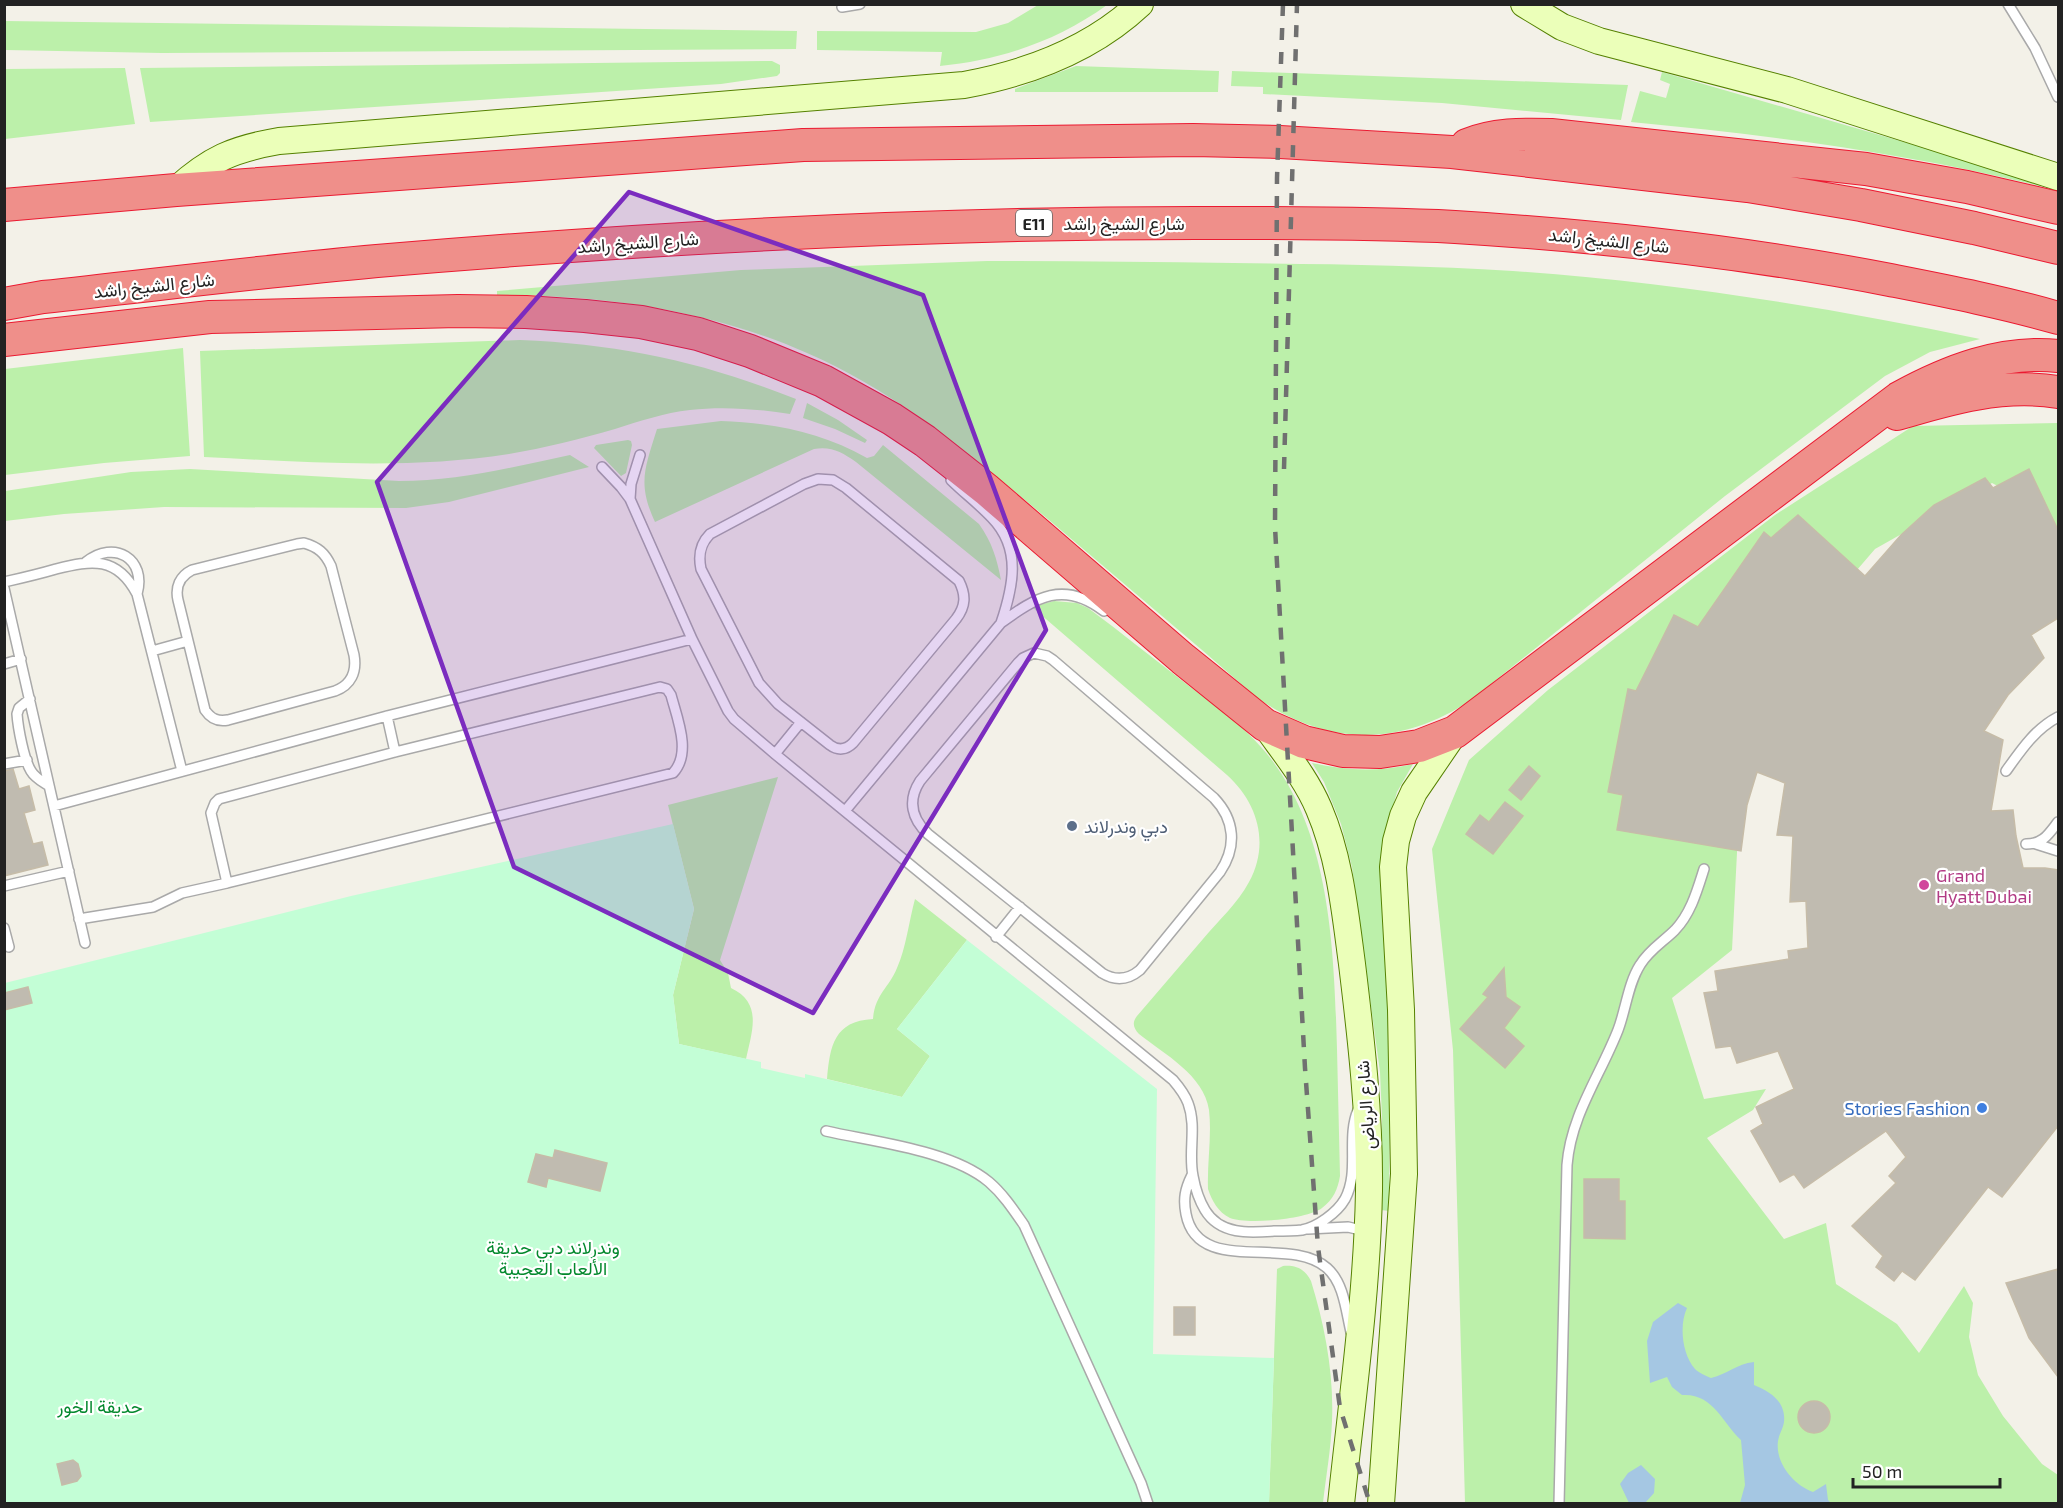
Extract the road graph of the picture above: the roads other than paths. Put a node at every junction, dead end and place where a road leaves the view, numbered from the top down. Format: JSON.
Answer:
{"nodes":[{"id":1,"x":860,"y":4,"type":"edge"},
{"id":2,"x":1140,"y":4,"type":"edge"},
{"id":3,"x":1524,"y":4,"type":"edge"},
{"id":4,"x":2008,"y":4,"type":"edge"},
{"id":5,"x":842,"y":8,"type":"dead end"},
{"id":6,"x":2058,"y":97,"type":"edge"},
{"id":7,"x":1452,"y":152,"type":"junction"},
{"id":8,"x":2058,"y":177,"type":"edge"},
{"id":9,"x":176,"y":190,"type":"junction"},
{"id":10,"x":4,"y":205,"type":"edge"},
{"id":11,"x":2058,"y":208,"type":"edge"},
{"id":12,"x":2058,"y":249,"type":"edge"},
{"id":13,"x":4,"y":304,"type":"edge"},
{"id":14,"x":2058,"y":318,"type":"edge"},
{"id":15,"x":4,"y":340,"type":"edge"},
{"id":16,"x":2058,"y":356,"type":"edge"},
{"id":17,"x":2058,"y":392,"type":"edge"},
{"id":18,"x":1868,"y":423,"type":"junction"},
{"id":19,"x":925,"y":441,"type":"junction"},
{"id":20,"x":640,"y":455,"type":"dead end"},
{"id":21,"x":602,"y":467,"type":"dead end"},
{"id":22,"x":630,"y":499,"type":"junction"},
{"id":23,"x":86,"y":562,"type":"junction"},
{"id":24,"x":4,"y":582,"type":"edge"},
{"id":25,"x":4,"y":588,"type":"edge"},
{"id":26,"x":137,"y":594,"type":"junction"},
{"id":27,"x":1114,"y":619,"type":"dead end"},
{"id":28,"x":1000,"y":623,"type":"junction"},
{"id":29,"x":692,"y":639,"type":"junction"},
{"id":30,"x":188,"y":641,"type":"junction"},
{"id":31,"x":1151,"y":646,"type":"dead end"},
{"id":32,"x":152,"y":651,"type":"junction"},
{"id":33,"x":21,"y":659,"type":"junction"},
{"id":34,"x":1183,"y":659,"type":"junction"},
{"id":35,"x":4,"y":664,"type":"edge"},
{"id":36,"x":30,"y":699,"type":"junction"},
{"id":37,"x":387,"y":716,"type":"junction"},
{"id":38,"x":2058,"y":717,"type":"edge"},
{"id":39,"x":801,"y":723,"type":"junction"},
{"id":40,"x":1265,"y":725,"type":"junction"},
{"id":41,"x":1455,"y":732,"type":"junction"},
{"id":42,"x":395,"y":752,"type":"junction"},
{"id":43,"x":775,"y":754,"type":"junction"},
{"id":44,"x":27,"y":760,"type":"junction"},
{"id":45,"x":4,"y":764,"type":"edge"},
{"id":46,"x":182,"y":771,"type":"junction"},
{"id":47,"x":2006,"y":771,"type":"dead end"},
{"id":48,"x":49,"y":786,"type":"junction"},
{"id":49,"x":54,"y":806,"type":"junction"},
{"id":50,"x":845,"y":811,"type":"junction"},
{"id":51,"x":2058,"y":822,"type":"edge"},
{"id":52,"x":2026,"y":844,"type":"dead end"},
{"id":53,"x":2036,"y":844,"type":"junction"},
{"id":54,"x":2058,"y":851,"type":"edge"},
{"id":55,"x":1704,"y":869,"type":"dead end"},
{"id":56,"x":69,"y":871,"type":"junction"},
{"id":57,"x":227,"y":883,"type":"junction"},
{"id":58,"x":4,"y":886,"type":"edge"},
{"id":59,"x":1020,"y":907,"type":"junction"},
{"id":60,"x":79,"y":919,"type":"junction"},
{"id":61,"x":4,"y":928,"type":"edge"},
{"id":62,"x":996,"y":937,"type":"junction"},
{"id":63,"x":85,"y":943,"type":"dead end"},
{"id":64,"x":9,"y":947,"type":"dead end"},
{"id":65,"x":1365,"y":1099,"type":"junction"},
{"id":66,"x":826,"y":1131,"type":"dead end"},
{"id":67,"x":1192,"y":1175,"type":"junction"},
{"id":68,"x":1303,"y":1230,"type":"junction"},
{"id":69,"x":1367,"y":1232,"type":"junction"},
{"id":70,"x":1392,"y":1336,"type":"junction"},
{"id":71,"x":1357,"y":1359,"type":"junction"},
{"id":72,"x":1148,"y":1503,"type":"edge"},
{"id":73,"x":1341,"y":1503,"type":"edge"},
{"id":74,"x":1381,"y":1503,"type":"edge"},
{"id":75,"x":1559,"y":1503,"type":"edge"}],
"edges":[{"from":1,"to":5,"type":"lane"},
{"from":2,"to":9,"type":"main road"},
{"from":3,"to":8,"type":"main road"},
{"from":4,"to":6,"type":"lane"},
{"from":7,"to":9,"type":"highway"},
{"from":7,"to":11,"type":"highway"},
{"from":7,"to":12,"type":"highway"},
{"from":9,"to":10,"type":"highway"},
{"from":13,"to":14,"type":"highway","name":"شارع الشيخ راشد","number":"E11"},
{"from":15,"to":19,"type":"highway"},
{"from":16,"to":18,"type":"highway"},
{"from":17,"to":18,"type":"highway"},
{"from":18,"to":41,"type":"highway"},
{"from":19,"to":28,"type":"lane"},
{"from":19,"to":34,"type":"highway"},
{"from":20,"to":22,"type":"lane"},
{"from":21,"to":22,"type":"lane"},
{"from":22,"to":29,"type":"lane"},
{"from":23,"to":24,"type":"lane"},
{"from":23,"to":26,"type":"lane"},
{"from":23,"to":26,"type":"lane"},
{"from":25,"to":33,"type":"lane"},
{"from":26,"to":32,"type":"lane"},
{"from":27,"to":28,"type":"lane"},
{"from":28,"to":50,"type":"lane"},
{"from":29,"to":37,"type":"lane"},
{"from":29,"to":43,"type":"lane"},
{"from":30,"to":30,"type":"lane"},
{"from":30,"to":32,"type":"lane"},
{"from":31,"to":34,"type":"lane"},
{"from":32,"to":46,"type":"lane"},
{"from":33,"to":35,"type":"lane"},
{"from":33,"to":36,"type":"lane"},
{"from":34,"to":40,"type":"highway"},
{"from":36,"to":44,"type":"lane"},
{"from":36,"to":48,"type":"lane"},
{"from":37,"to":42,"type":"lane"},
{"from":37,"to":46,"type":"lane"},
{"from":38,"to":47,"type":"lane"},
{"from":39,"to":39,"type":"lane"},
{"from":39,"to":43,"type":"lane"},
{"from":40,"to":41,"type":"highway"},
{"from":40,"to":65,"type":"main road","name":"شارع الرياض"},
{"from":41,"to":70,"type":"main road","name":"شارع الرياض"},
{"from":42,"to":57,"type":"lane"},
{"from":42,"to":57,"type":"lane"},
{"from":43,"to":50,"type":"lane"},
{"from":44,"to":45,"type":"lane"},
{"from":44,"to":48,"type":"lane"},
{"from":46,"to":49,"type":"lane"},
{"from":48,"to":49,"type":"lane"},
{"from":49,"to":56,"type":"lane"},
{"from":50,"to":62,"type":"lane"},
{"from":51,"to":53,"type":"lane"},
{"from":52,"to":53,"type":"lane"},
{"from":53,"to":54,"type":"lane"},
{"from":55,"to":75,"type":"lane"},
{"from":56,"to":58,"type":"lane"},
{"from":56,"to":60,"type":"lane"},
{"from":57,"to":60,"type":"lane"},
{"from":59,"to":59,"type":"lane"},
{"from":59,"to":62,"type":"lane"},
{"from":60,"to":63,"type":"lane"},
{"from":61,"to":64,"type":"lane"},
{"from":62,"to":67,"type":"lane"},
{"from":65,"to":68,"type":"lane"},
{"from":65,"to":69,"type":"main road","name":"شارع الرياض"},
{"from":66,"to":72,"type":"lane"},
{"from":67,"to":68,"type":"lane"},
{"from":67,"to":71,"type":"lane"},
{"from":68,"to":69,"type":"lane"},
{"from":69,"to":70,"type":"main road"},
{"from":69,"to":71,"type":"main road","name":"شارع الرياض"},
{"from":70,"to":74,"type":"main road","name":"شارع الرياض"},
{"from":71,"to":73,"type":"main road","name":"شارع الرياض"}]}
